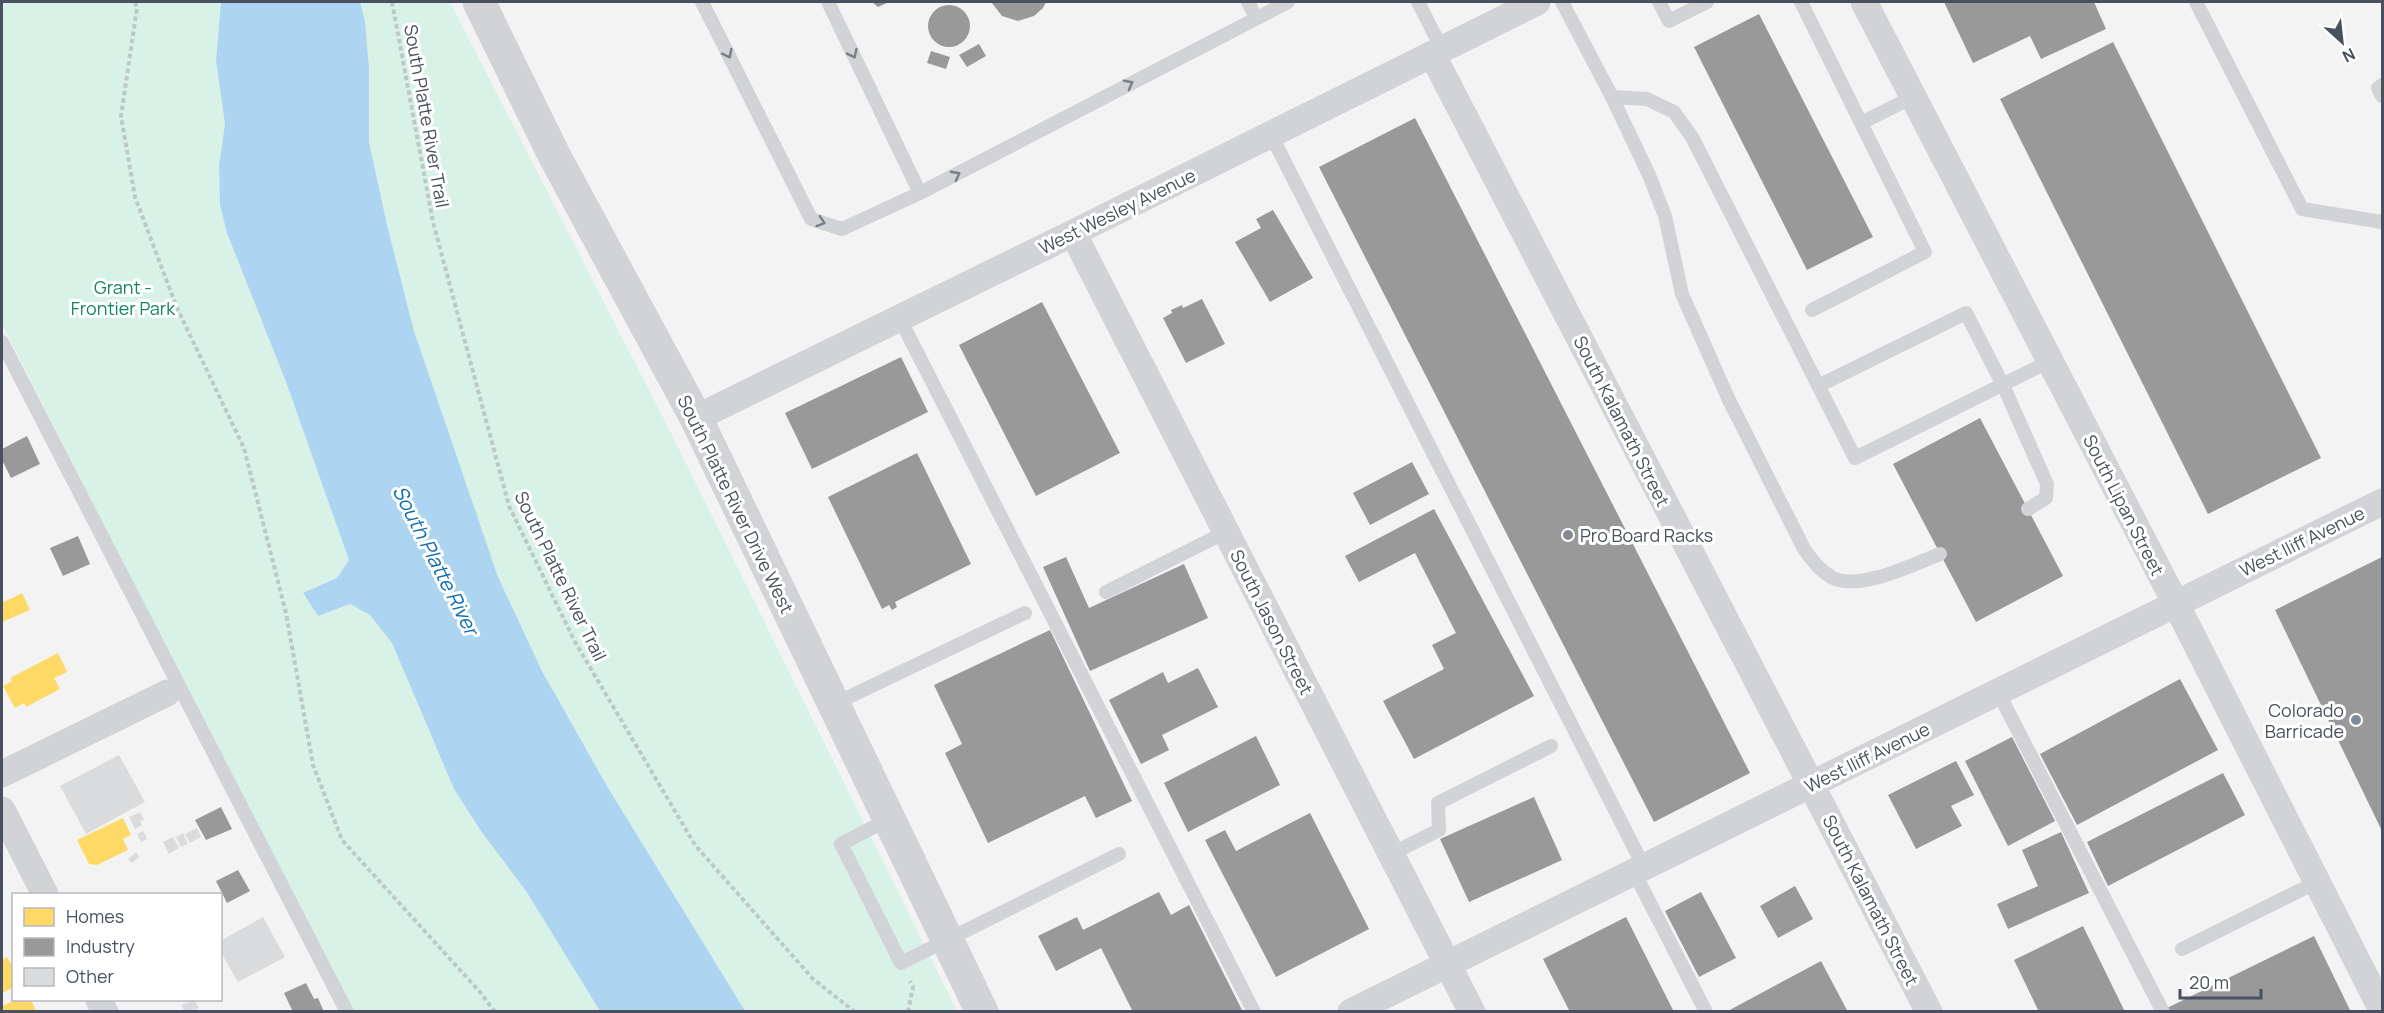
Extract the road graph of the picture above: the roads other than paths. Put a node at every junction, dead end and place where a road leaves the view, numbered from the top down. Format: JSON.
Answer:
{"nodes":[{"id":1,"x":479,"y":2,"type":"edge"},
{"id":2,"x":702,"y":2,"type":"edge"},
{"id":3,"x":828,"y":2,"type":"edge"},
{"id":4,"x":1248,"y":2,"type":"edge"},
{"id":5,"x":1288,"y":2,"type":"edge"},
{"id":6,"x":1418,"y":2,"type":"edge"},
{"id":7,"x":1537,"y":2,"type":"edge"},
{"id":8,"x":1562,"y":2,"type":"edge"},
{"id":9,"x":1659,"y":2,"type":"edge"},
{"id":10,"x":1707,"y":2,"type":"edge"},
{"id":11,"x":1801,"y":2,"type":"edge"},
{"id":12,"x":1864,"y":2,"type":"edge"},
{"id":13,"x":2196,"y":2,"type":"edge"},
{"id":14,"x":1256,"y":18,"type":"junction"},
{"id":15,"x":1437,"y":52,"type":"junction"},
{"id":16,"x":2382,"y":85,"type":"edge"},
{"id":17,"x":2382,"y":96,"type":"edge"},
{"id":18,"x":1612,"y":97,"type":"junction"},
{"id":19,"x":1913,"y":97,"type":"junction"},
{"id":20,"x":1862,"y":123,"type":"junction"},
{"id":21,"x":1271,"y":135,"type":"junction"},
{"id":22,"x":920,"y":194,"type":"junction"},
{"id":23,"x":2382,"y":222,"type":"edge"},
{"id":24,"x":1073,"y":233,"type":"junction"},
{"id":25,"x":1812,"y":310,"type":"dead end"},
{"id":26,"x":900,"y":319,"type":"junction"},
{"id":27,"x":2,"y":342,"type":"edge"},
{"id":28,"x":2050,"y":362,"type":"junction"},
{"id":29,"x":2003,"y":385,"type":"junction"},
{"id":30,"x":1818,"y":386,"type":"junction"},
{"id":31,"x":696,"y":418,"type":"junction"},
{"id":32,"x":2382,"y":502,"type":"edge"},
{"id":33,"x":2028,"y":509,"type":"dead end"},
{"id":34,"x":1226,"y":532,"type":"junction"},
{"id":35,"x":1940,"y":554,"type":"dead end"},
{"id":36,"x":1106,"y":592,"type":"dead end"},
{"id":37,"x":2176,"y":604,"type":"junction"},
{"id":38,"x":1025,"y":613,"type":"dead end"},
{"id":39,"x":1998,"y":692,"type":"junction"},
{"id":40,"x":167,"y":693,"type":"dead end"},
{"id":41,"x":834,"y":704,"type":"junction"},
{"id":42,"x":1551,"y":746,"type":"dead end"},
{"id":43,"x":2,"y":774,"type":"edge"},
{"id":44,"x":1811,"y":785,"type":"junction"},
{"id":45,"x":2,"y":810,"type":"edge"},
{"id":46,"x":889,"y":819,"type":"junction"},
{"id":47,"x":1119,"y":854,"type":"dead end"},
{"id":48,"x":1391,"y":854,"type":"junction"},
{"id":49,"x":1639,"y":869,"type":"junction"},
{"id":50,"x":2317,"y":882,"type":"junction"},
{"id":51,"x":44,"y":893,"type":"edge"},
{"id":52,"x":948,"y":940,"type":"junction"},
{"id":53,"x":2182,"y":950,"type":"dead end"},
{"id":54,"x":1447,"y":963,"type":"junction"},
{"id":55,"x":2382,"y":1010,"type":"edge"},
{"id":56,"x":347,"y":1011,"type":"edge"},
{"id":57,"x":982,"y":1011,"type":"edge"},
{"id":58,"x":1254,"y":1011,"type":"edge"},
{"id":59,"x":1351,"y":1011,"type":"edge"},
{"id":60,"x":1472,"y":1011,"type":"edge"},
{"id":61,"x":1706,"y":1011,"type":"edge"},
{"id":62,"x":1929,"y":1011,"type":"edge"},
{"id":63,"x":2163,"y":1011,"type":"edge"}],
"edges":[{"from":1,"to":31,"type":"street","name":"South Platte River Drive West"},
{"from":2,"to":22,"type":"lane","one_way":true},
{"from":3,"to":22,"type":"lane","one_way":true},
{"from":4,"to":14,"type":"lane"},
{"from":5,"to":14,"type":"lane"},
{"from":6,"to":15,"type":"lane"},
{"from":7,"to":15,"type":"street","name":"West Wesley Avenue"},
{"from":8,"to":18,"type":"lane"},
{"from":9,"to":10,"type":"lane"},
{"from":11,"to":20,"type":"lane"},
{"from":12,"to":19,"type":"street","name":"South Lipan Street"},
{"from":13,"to":23,"type":"lane"},
{"from":22,"to":14,"type":"lane","one_way":true},
{"from":15,"to":21,"type":"street","name":"West Wesley Avenue"},
{"from":15,"to":44,"type":"street","name":"South Kalamath Street"},
{"from":16,"to":17,"type":"lane"},
{"from":18,"to":30,"type":"lane"},
{"from":18,"to":35,"type":"lane"},
{"from":19,"to":20,"type":"lane"},
{"from":19,"to":28,"type":"street","name":"South Lipan Street"},
{"from":20,"to":25,"type":"lane"},
{"from":21,"to":24,"type":"street","name":"West Wesley Avenue"},
{"from":21,"to":49,"type":"lane"},
{"from":24,"to":26,"type":"street","name":"West Wesley Avenue"},
{"from":24,"to":34,"type":"street","name":"South Jason Street"},
{"from":26,"to":31,"type":"street","name":"West Wesley Avenue"},
{"from":26,"to":58,"type":"lane"},
{"from":27,"to":56,"type":"lane"},
{"from":28,"to":29,"type":"lane"},
{"from":28,"to":37,"type":"street","name":"South Lipan Street"},
{"from":29,"to":30,"type":"lane"},
{"from":29,"to":30,"type":"lane"},
{"from":29,"to":33,"type":"lane"},
{"from":31,"to":41,"type":"street","name":"South Platte River Drive West"},
{"from":32,"to":37,"type":"street","name":"West Iliff Avenue"},
{"from":34,"to":36,"type":"lane"},
{"from":34,"to":48,"type":"street","name":"South Jason Street"},
{"from":37,"to":39,"type":"street","name":"West Iliff Avenue"},
{"from":37,"to":50,"type":"street","name":"South Lipan Street"},
{"from":38,"to":41,"type":"lane"},
{"from":39,"to":44,"type":"street","name":"West Iliff Avenue"},
{"from":39,"to":63,"type":"lane"},
{"from":40,"to":43,"type":"street"},
{"from":41,"to":46,"type":"street","name":"South Platte River Drive West"},
{"from":42,"to":48,"type":"lane"},
{"from":44,"to":49,"type":"street","name":"West Iliff Avenue"},
{"from":44,"to":62,"type":"street","name":"South Kalamath Street"},
{"from":45,"to":51,"type":"street"},
{"from":46,"to":52,"type":"street","name":"South Platte River Drive West"},
{"from":46,"to":52,"type":"lane"},
{"from":47,"to":52,"type":"lane"},
{"from":48,"to":54,"type":"street","name":"South Jason Street"},
{"from":49,"to":54,"type":"street","name":"West Iliff Avenue"},
{"from":49,"to":61,"type":"lane"},
{"from":50,"to":53,"type":"lane"},
{"from":50,"to":55,"type":"street","name":"South Lipan Street"},
{"from":52,"to":57,"type":"street","name":"South Platte River Drive West"},
{"from":54,"to":59,"type":"street","name":"West Iliff Avenue"},
{"from":54,"to":60,"type":"street","name":"South Jason Street"}]}
